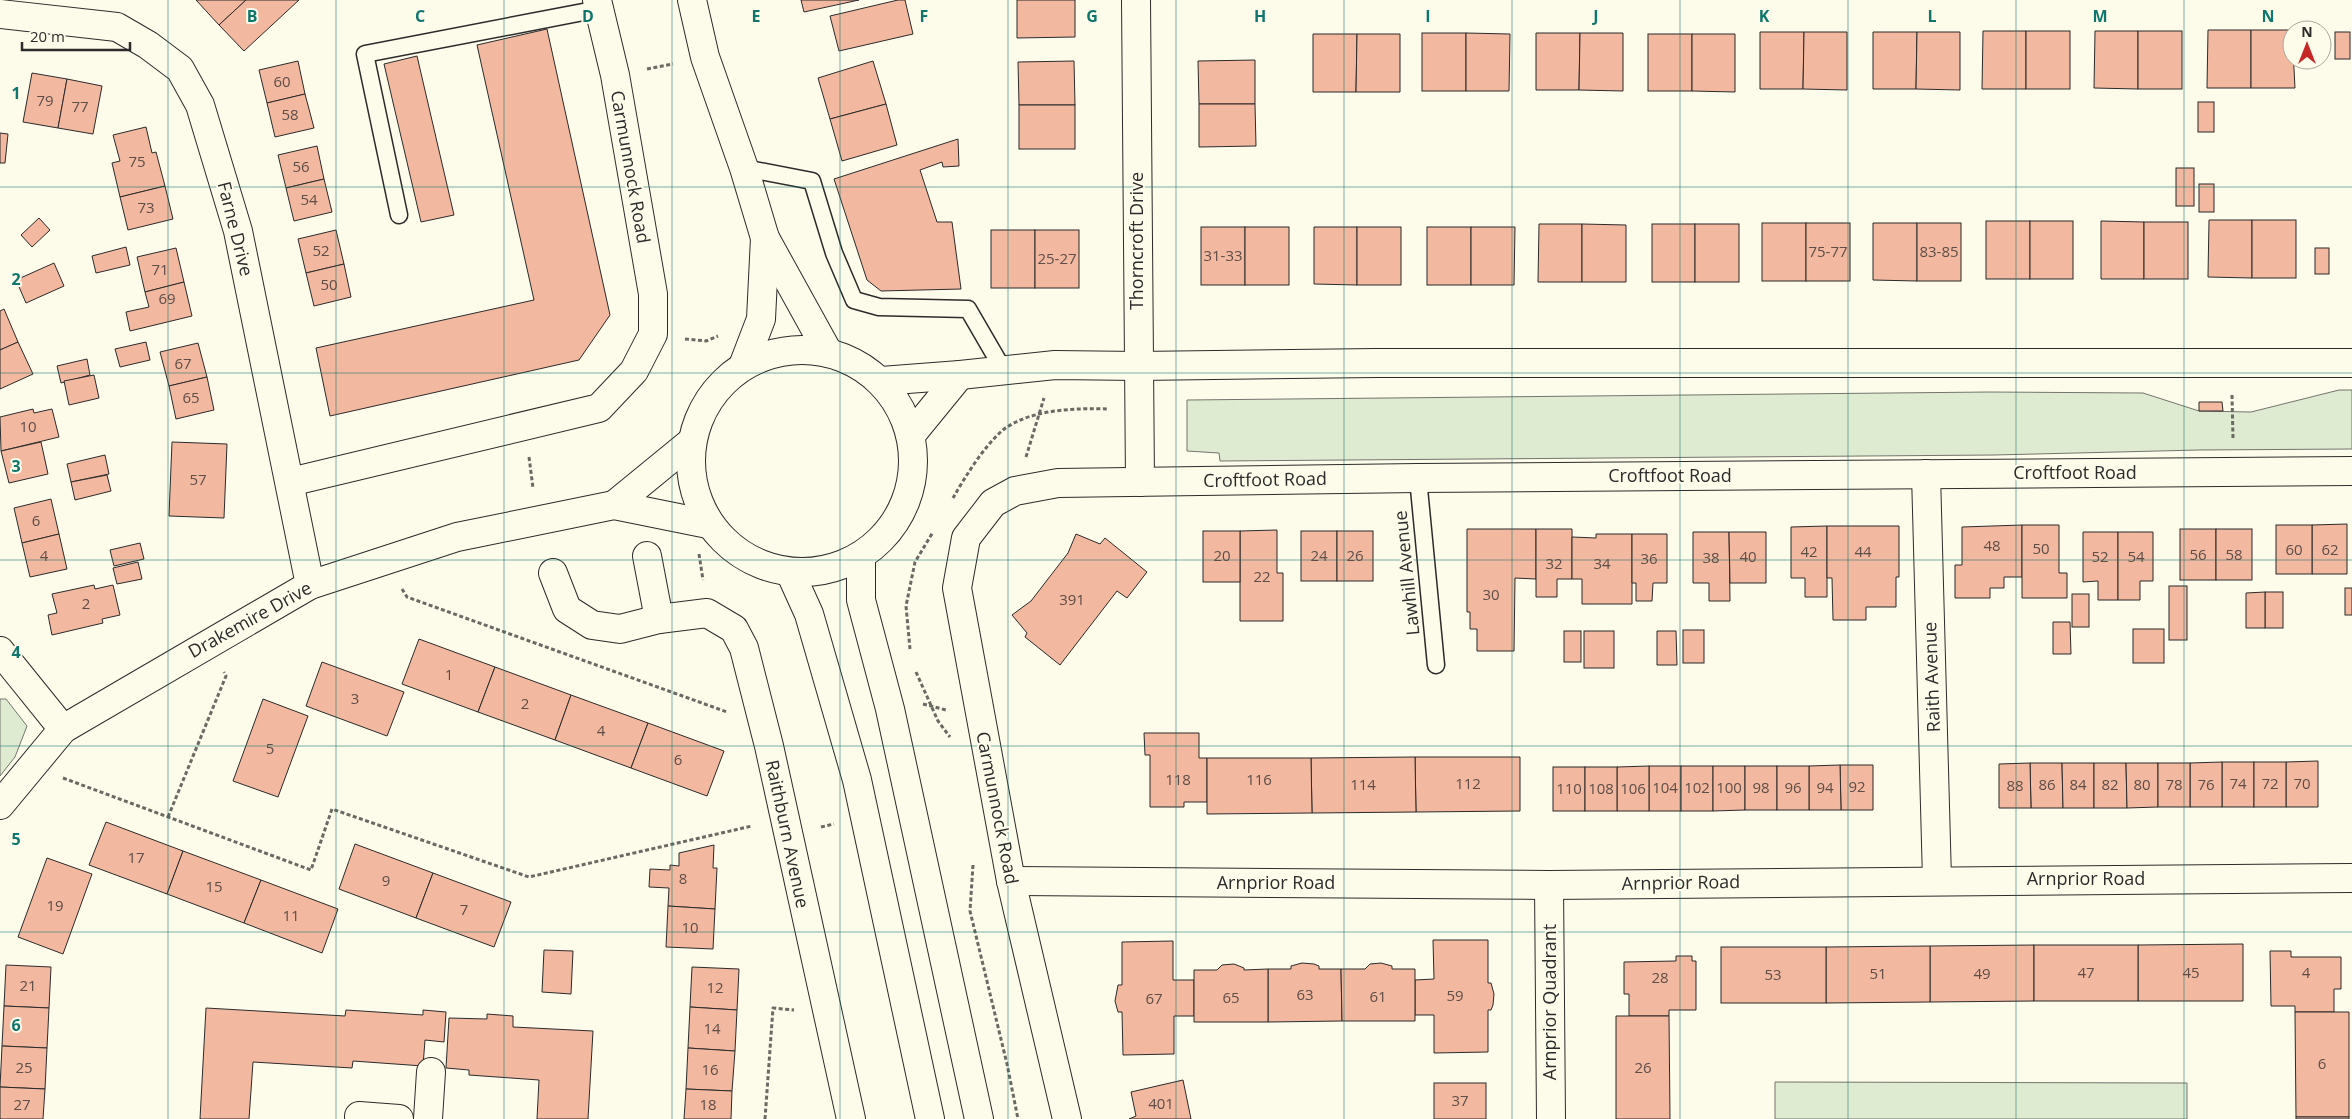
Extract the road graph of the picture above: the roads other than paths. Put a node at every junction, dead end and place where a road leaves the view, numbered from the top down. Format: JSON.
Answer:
{"nodes":[{"id":1,"x":692,"y":0,"type":"edge"},
{"id":2,"x":1136,"y":0,"type":"edge"},
{"id":3,"x":598,"y":4,"type":"edge"},
{"id":4,"x":0,"y":14,"type":"edge"},
{"id":5,"x":744,"y":168,"type":"junction"},
{"id":6,"x":398,"y":215,"type":"dead end"},
{"id":7,"x":765,"y":238,"type":"junction"},
{"id":8,"x":828,"y":352,"type":"junction"},
{"id":9,"x":2352,"y":363,"type":"edge"},
{"id":10,"x":743,"y":366,"type":"junction"},
{"id":11,"x":1138,"y":366,"type":"junction"},
{"id":12,"x":1004,"y":370,"type":"junction"},
{"id":13,"x":960,"y":375,"type":"junction"},
{"id":14,"x":882,"y":381,"type":"junction"},
{"id":15,"x":910,"y":436,"type":"junction"},
{"id":16,"x":691,"y":442,"type":"junction"},
{"id":17,"x":2352,"y":472,"type":"edge"},
{"id":18,"x":1926,"y":474,"type":"junction"},
{"id":19,"x":1418,"y":478,"type":"junction"},
{"id":20,"x":290,"y":482,"type":"junction"},
{"id":21,"x":1140,"y":482,"type":"junction"},
{"id":22,"x":1004,"y":497,"type":"joint"},
{"id":23,"x":614,"y":505,"type":"junction"},
{"id":24,"x":710,"y":526,"type":"junction"},
{"id":25,"x":647,"y":556,"type":"dead end"},
{"id":26,"x":861,"y":558,"type":"junction"},
{"id":27,"x":790,"y":572,"type":"junction"},
{"id":28,"x":553,"y":573,"type":"dead end"},
{"id":29,"x":310,"y":585,"type":"junction"},
{"id":30,"x":659,"y":619,"type":"junction"},
{"id":31,"x":0,"y":651,"type":"edge"},
{"id":32,"x":1436,"y":665,"type":"dead end"},
{"id":33,"x":63,"y":729,"type":"junction"},
{"id":34,"x":0,"y":805,"type":"edge"},
{"id":35,"x":2352,"y":878,"type":"edge"},
{"id":36,"x":1937,"y":880,"type":"junction"},
{"id":37,"x":1011,"y":881,"type":"junction"},
{"id":38,"x":1549,"y":885,"type":"junction"},
{"id":39,"x":431,"y":1072,"type":"dead end"},
{"id":40,"x":359,"y":1116,"type":"dead end"},
{"id":41,"x":399,"y":1119,"type":"edge"},
{"id":42,"x":428,"y":1119,"type":"edge"},
{"id":43,"x":851,"y":1119,"type":"edge"},
{"id":44,"x":930,"y":1119,"type":"edge"},
{"id":45,"x":979,"y":1119,"type":"edge"},
{"id":46,"x":1067,"y":1119,"type":"edge"},
{"id":47,"x":1551,"y":1119,"type":"edge"}],
"edges":[{"from":1,"to":5,"type":"street"},
{"from":2,"to":11,"type":"street","name":"Thorncroft Drive"},
{"from":3,"to":6,"type":"lane"},
{"from":3,"to":20,"type":"street","name":"Carmunnock Road"},
{"from":4,"to":20,"type":"street","name":"Farne Drive"},
{"from":5,"to":7,"type":"street"},
{"from":5,"to":12,"type":"lane"},
{"from":7,"to":8,"type":"street"},
{"from":7,"to":10,"type":"street"},
{"from":8,"to":10,"type":"street"},
{"from":8,"to":14,"type":"street"},
{"from":9,"to":11,"type":"street"},
{"from":10,"to":16,"type":"street"},
{"from":11,"to":12,"type":"street"},
{"from":11,"to":21,"type":"street","name":"Thorncroft Drive"},
{"from":12,"to":13,"type":"street"},
{"from":13,"to":14,"type":"street"},
{"from":13,"to":15,"type":"street"},
{"from":14,"to":15,"type":"street"},
{"from":15,"to":26,"type":"street"},
{"from":16,"to":23,"type":"street","name":"Drakemire Drive"},
{"from":16,"to":24,"type":"street"},
{"from":17,"to":18,"type":"street","name":"Croftfoot Road"},
{"from":18,"to":19,"type":"street","name":"Croftfoot Road"},
{"from":18,"to":36,"type":"street","name":"Raith Avenue"},
{"from":19,"to":21,"type":"street","name":"Croftfoot Road"},
{"from":19,"to":32,"type":"lane","name":"Lawhill Avenue"},
{"from":20,"to":29,"type":"street","name":"Farne Drive"},
{"from":21,"to":22,"type":"street","name":"Croftfoot Road"},
{"from":22,"to":37,"type":"street","name":"Carmunnock Road"},
{"from":23,"to":24,"type":"street","name":"Drakemire Drive"},
{"from":23,"to":29,"type":"street","name":"Drakemire Drive"},
{"from":24,"to":27,"type":"street"},
{"from":25,"to":30,"type":"street"},
{"from":26,"to":27,"type":"street"},
{"from":26,"to":45,"type":"street"},
{"from":27,"to":44,"type":"street"},
{"from":28,"to":30,"type":"street"},
{"from":29,"to":33,"type":"street","name":"Drakemire Drive"},
{"from":30,"to":43,"type":"street","name":"Raithburn Avenue"},
{"from":31,"to":33,"type":"street"},
{"from":33,"to":34,"type":"street","name":"Drakemire Drive"},
{"from":35,"to":36,"type":"street","name":"Arnprior Road"},
{"from":36,"to":38,"type":"street","name":"Arnprior Road"},
{"from":37,"to":38,"type":"street","name":"Arnprior Road"},
{"from":37,"to":46,"type":"street","name":"Carmunnock Road"},
{"from":38,"to":47,"type":"street","name":"Arnprior Quadrant"},
{"from":39,"to":42,"type":"street"},
{"from":40,"to":41,"type":"street"}]}
